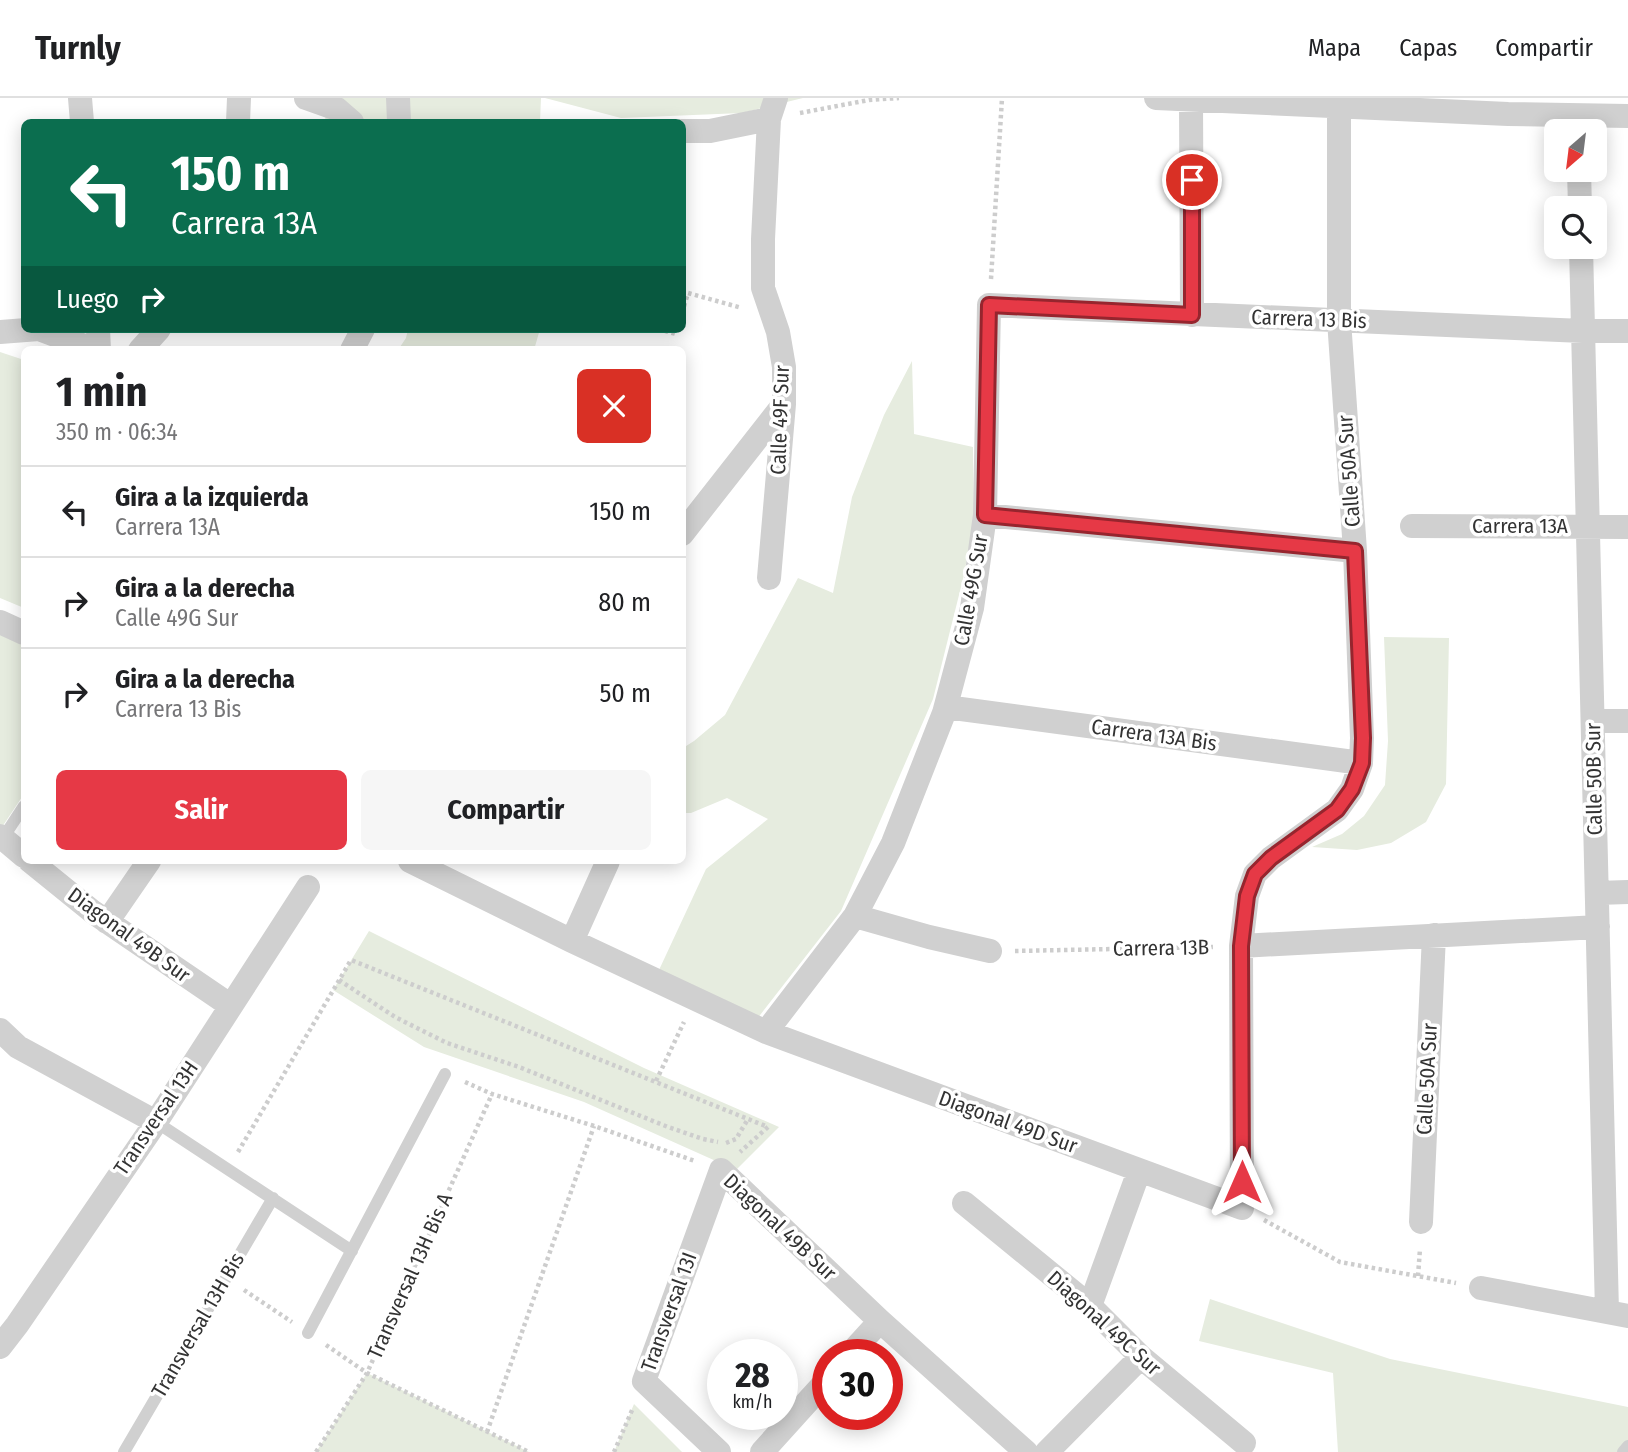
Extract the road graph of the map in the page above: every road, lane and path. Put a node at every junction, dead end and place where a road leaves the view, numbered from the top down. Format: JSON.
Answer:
{"nodes":[{"id":1,"x":80,"y":98,"type":"edge"},
{"id":2,"x":239,"y":98,"type":"edge"},
{"id":3,"x":306,"y":98,"type":"edge"},
{"id":4,"x":899,"y":98,"type":"edge"},
{"id":5,"x":1002,"y":98,"type":"edge"},
{"id":6,"x":1156,"y":98,"type":"edge"},
{"id":7,"x":1191,"y":100,"type":"edge"},
{"id":8,"x":1339,"y":106,"type":"junction"},
{"id":9,"x":772,"y":108,"type":"edge"},
{"id":10,"x":1579,"y":115,"type":"edge"},
{"id":11,"x":1628,"y":116,"type":"edge"},
{"id":12,"x":82,"y":119,"type":"edge"},
{"id":13,"x":238,"y":119,"type":"edge"},
{"id":14,"x":349,"y":119,"type":"edge"},
{"id":15,"x":686,"y":131,"type":"edge"},
{"id":16,"x":1581,"y":259,"type":"edge"},
{"id":17,"x":686,"y":300,"type":"edge"},
{"id":18,"x":989,"y":305,"type":"junction"},
{"id":19,"x":1192,"y":315,"type":"junction"},
{"id":20,"x":773,"y":317,"type":"junction"},
{"id":21,"x":1339,"y":320,"type":"junction"},
{"id":22,"x":21,"y":330,"type":"edge"},
{"id":23,"x":1583,"y":331,"type":"junction"},
{"id":24,"x":1628,"y":331,"type":"edge"},
{"id":25,"x":0,"y":332,"type":"edge"},
{"id":26,"x":50,"y":333,"type":"edge"},
{"id":27,"x":155,"y":333,"type":"edge"},
{"id":28,"x":86,"y":346,"type":"edge"},
{"id":29,"x":144,"y":346,"type":"edge"},
{"id":30,"x":784,"y":404,"type":"junction"},
{"id":31,"x":985,"y":515,"type":"junction"},
{"id":32,"x":1412,"y":526,"type":"dead end"},
{"id":33,"x":1588,"y":526,"type":"junction"},
{"id":34,"x":1628,"y":527,"type":"edge"},
{"id":35,"x":686,"y":529,"type":"edge"},
{"id":36,"x":1355,"y":551,"type":"junction"},
{"id":37,"x":769,"y":578,"type":"dead end"},
{"id":38,"x":0,"y":622,"type":"edge"},
{"id":39,"x":21,"y":632,"type":"edge"},
{"id":40,"x":946,"y":707,"type":"junction"},
{"id":41,"x":1628,"y":720,"type":"edge"},
{"id":42,"x":1593,"y":721,"type":"junction"},
{"id":43,"x":1362,"y":763,"type":"junction"},
{"id":44,"x":21,"y":810,"type":"edge"},
{"id":45,"x":1,"y":839,"type":"edge"},
{"id":46,"x":21,"y":854,"type":"edge"},
{"id":47,"x":34,"y":864,"type":"edge"},
{"id":48,"x":147,"y":864,"type":"edge"},
{"id":49,"x":416,"y":864,"type":"edge"},
{"id":50,"x":607,"y":864,"type":"edge"},
{"id":51,"x":308,"y":887,"type":"dead end"},
{"id":52,"x":1628,"y":892,"type":"edge"},
{"id":53,"x":1597,"y":893,"type":"junction"},
{"id":54,"x":855,"y":916,"type":"junction"},
{"id":55,"x":107,"y":922,"type":"junction"},
{"id":56,"x":1598,"y":927,"type":"junction"},
{"id":57,"x":1434,"y":935,"type":"junction"},
{"id":58,"x":572,"y":941,"type":"junction"},
{"id":59,"x":1241,"y":946,"type":"junction"},
{"id":60,"x":990,"y":951,"type":"joint"},
{"id":61,"x":339,"y":980,"type":"junction"},
{"id":62,"x":695,"y":999,"type":"junction"},
{"id":63,"x":230,"y":1006,"type":"junction"},
{"id":64,"x":0,"y":1030,"type":"edge"},
{"id":65,"x":766,"y":1032,"type":"junction"},
{"id":66,"x":445,"y":1074,"type":"joint"},
{"id":67,"x":656,"y":1081,"type":"junction"},
{"id":68,"x":492,"y":1094,"type":"junction"},
{"id":69,"x":748,"y":1119,"type":"junction"},
{"id":70,"x":156,"y":1122,"type":"junction"},
{"id":71,"x":594,"y":1126,"type":"junction"},
{"id":72,"x":228,"y":1169,"type":"junction"},
{"id":73,"x":721,"y":1170,"type":"junction"},
{"id":74,"x":1139,"y":1171,"type":"junction"},
{"id":75,"x":1616,"y":1182,"type":"edge"},
{"id":76,"x":273,"y":1198,"type":"junction"},
{"id":77,"x":964,"y":1203,"type":"dead end"},
{"id":78,"x":1242,"y":1208,"type":"junction"},
{"id":79,"x":1421,"y":1222,"type":"dead end"},
{"id":80,"x":352,"y":1251,"type":"junction"},
{"id":81,"x":226,"y":1278,"type":"junction"},
{"id":82,"x":1481,"y":1288,"type":"joint"},
{"id":83,"x":1090,"y":1306,"type":"junction"},
{"id":84,"x":1618,"y":1314,"type":"edge"},
{"id":85,"x":880,"y":1321,"type":"junction"},
{"id":86,"x":308,"y":1333,"type":"junction"},
{"id":87,"x":864,"y":1339,"type":"edge"},
{"id":88,"x":0,"y":1347,"type":"edge"},
{"id":89,"x":1141,"y":1357,"type":"junction"},
{"id":90,"x":367,"y":1373,"type":"junction"},
{"id":91,"x":644,"y":1381,"type":"junction"},
{"id":92,"x":812,"y":1397,"type":"edge"},
{"id":93,"x":487,"y":1432,"type":"junction"},
{"id":94,"x":1244,"y":1443,"type":"dead end"},
{"id":95,"x":1628,"y":1446,"type":"edge"},
{"id":96,"x":124,"y":1452,"type":"edge"},
{"id":97,"x":316,"y":1452,"type":"edge"},
{"id":98,"x":529,"y":1452,"type":"edge"},
{"id":99,"x":614,"y":1452,"type":"edge"},
{"id":100,"x":719,"y":1452,"type":"edge"},
{"id":101,"x":762,"y":1452,"type":"edge"},
{"id":102,"x":1026,"y":1452,"type":"edge"},
{"id":103,"x":1046,"y":1452,"type":"edge"},
{"id":104,"x":1623,"y":1452,"type":"edge"}],
"edges":[{"from":1,"to":12,"type":"street"},
{"from":2,"to":13,"type":"street"},
{"from":3,"to":14,"type":"street"},
{"from":4,"to":9,"type":"path"},
{"from":5,"to":18,"type":"path"},
{"from":6,"to":7,"type":"street"},
{"from":7,"to":8,"type":"street"},
{"from":7,"to":19,"type":"street"},
{"from":8,"to":10,"type":"street"},
{"from":8,"to":21,"type":"street","name":"Calle 50A Sur"},
{"from":9,"to":15,"type":"street"},
{"from":9,"to":20,"type":"street","name":"Calle 49F Sur"},
{"from":10,"to":11,"type":"street"},
{"from":16,"to":23,"type":"street","name":"Calle 50B Sur"},
{"from":17,"to":20,"type":"path"},
{"from":18,"to":19,"type":"street","name":"Carrera 13 Bis"},
{"from":18,"to":31,"type":"street","name":"Calle 49G Sur"},
{"from":19,"to":21,"type":"street","name":"Carrera 13 Bis"},
{"from":20,"to":30,"type":"street","name":"Calle 49F Sur"},
{"from":21,"to":23,"type":"street","name":"Carrera 13 Bis"},
{"from":21,"to":36,"type":"street","name":"Calle 50A Sur"},
{"from":22,"to":25,"type":"street"},
{"from":23,"to":24,"type":"street","name":"Carrera 13 Bis"},
{"from":23,"to":33,"type":"street","name":"Calle 50B Sur"},
{"from":26,"to":28,"type":"street"},
{"from":27,"to":29,"type":"street"},
{"from":30,"to":35,"type":"street"},
{"from":30,"to":37,"type":"street","name":"Calle 49F Sur"},
{"from":31,"to":36,"type":"street"},
{"from":31,"to":40,"type":"street","name":"Calle 49G Sur"},
{"from":32,"to":33,"type":"street","name":"Carrera 13A"},
{"from":33,"to":34,"type":"street","name":"Carrera 13A"},
{"from":33,"to":42,"type":"street","name":"Calle 50B Sur"},
{"from":36,"to":43,"type":"street","name":"Calle 50A Sur"},
{"from":38,"to":39,"type":"street"},
{"from":40,"to":43,"type":"street","name":"Carrera 13A Bis"},
{"from":40,"to":54,"type":"street","name":"Calle 49G Sur"},
{"from":41,"to":42,"type":"street"},
{"from":42,"to":53,"type":"street","name":"Calle 50B Sur"},
{"from":43,"to":59,"type":"street","name":"Calle 50A Sur"},
{"from":44,"to":45,"type":"lane"},
{"from":45,"to":46,"type":"street"},
{"from":47,"to":55,"type":"street","name":"Diagonal 49B Sur"},
{"from":48,"to":55,"type":"street"},
{"from":49,"to":58,"type":"street","name":"Diagonal 49D Sur"},
{"from":50,"to":58,"type":"street"},
{"from":51,"to":63,"type":"street","name":"Transversal 13H"},
{"from":52,"to":53,"type":"street"},
{"from":53,"to":56,"type":"street","name":"Calle 50B Sur"},
{"from":54,"to":60,"type":"street"},
{"from":54,"to":65,"type":"street","name":"Calle 49G Sur"},
{"from":55,"to":63,"type":"street","name":"Diagonal 49B Sur"},
{"from":56,"to":57,"type":"street"},
{"from":56,"to":75,"type":"street","name":"Calle 50B Sur"},
{"from":57,"to":59,"type":"street"},
{"from":57,"to":79,"type":"street","name":"Calle 50A Sur"},
{"from":58,"to":62,"type":"street","name":"Diagonal 49D Sur"},
{"from":59,"to":60,"type":"path","name":"Carrera 13B"},
{"from":59,"to":78,"type":"street","name":"Calle 50A Sur"},
{"from":61,"to":67,"type":"path"},
{"from":61,"to":69,"type":"path"},
{"from":61,"to":72,"type":"path"},
{"from":62,"to":65,"type":"street","name":"Diagonal 49D Sur"},
{"from":62,"to":67,"type":"path"},
{"from":63,"to":70,"type":"street","name":"Transversal 13H"},
{"from":64,"to":70,"type":"street"},
{"from":65,"to":74,"type":"street","name":"Diagonal 49D Sur"},
{"from":66,"to":68,"type":"path","name":"Diagonal 49B Sur"},
{"from":66,"to":80,"type":"lane"},
{"from":67,"to":69,"type":"path"},
{"from":68,"to":71,"type":"path","name":"Diagonal 49B Sur"},
{"from":68,"to":90,"type":"path","name":"Transversal 13H Bis A"},
{"from":69,"to":73,"type":"path"},
{"from":70,"to":72,"type":"lane"},
{"from":70,"to":88,"type":"street","name":"Transversal 13H"},
{"from":71,"to":73,"type":"path","name":"Diagonal 49B Sur"},
{"from":71,"to":93,"type":"path"},
{"from":72,"to":76,"type":"lane"},
{"from":73,"to":85,"type":"street","name":"Diagonal 49B Sur"},
{"from":73,"to":91,"type":"street","name":"Transversal 13I"},
{"from":74,"to":78,"type":"street","name":"Diagonal 49D Sur"},
{"from":74,"to":83,"type":"street"},
{"from":75,"to":84,"type":"street","name":"Calle 50B Sur"},
{"from":76,"to":80,"type":"lane"},
{"from":76,"to":81,"type":"lane","name":"Transversal 13H Bis"},
{"from":77,"to":83,"type":"street","name":"Diagonal 49C Sur"},
{"from":78,"to":82,"type":"path"},
{"from":80,"to":86,"type":"lane"},
{"from":81,"to":86,"type":"path"},
{"from":81,"to":96,"type":"lane","name":"Transversal 13H Bis"},
{"from":82,"to":84,"type":"street"},
{"from":83,"to":89,"type":"street","name":"Diagonal 49C Sur"},
{"from":85,"to":87,"type":"street"},
{"from":85,"to":102,"type":"street","name":"Diagonal 49B Sur"},
{"from":86,"to":90,"type":"path"},
{"from":89,"to":94,"type":"street","name":"Diagonal 49C Sur"},
{"from":89,"to":103,"type":"street"},
{"from":90,"to":93,"type":"path"},
{"from":90,"to":97,"type":"path","name":"Transversal 13H Bis A"},
{"from":91,"to":99,"type":"path","name":"Transversal 13I"},
{"from":91,"to":100,"type":"street"},
{"from":92,"to":101,"type":"street"},
{"from":93,"to":98,"type":"path"},
{"from":95,"to":104,"type":"lane"}]}
